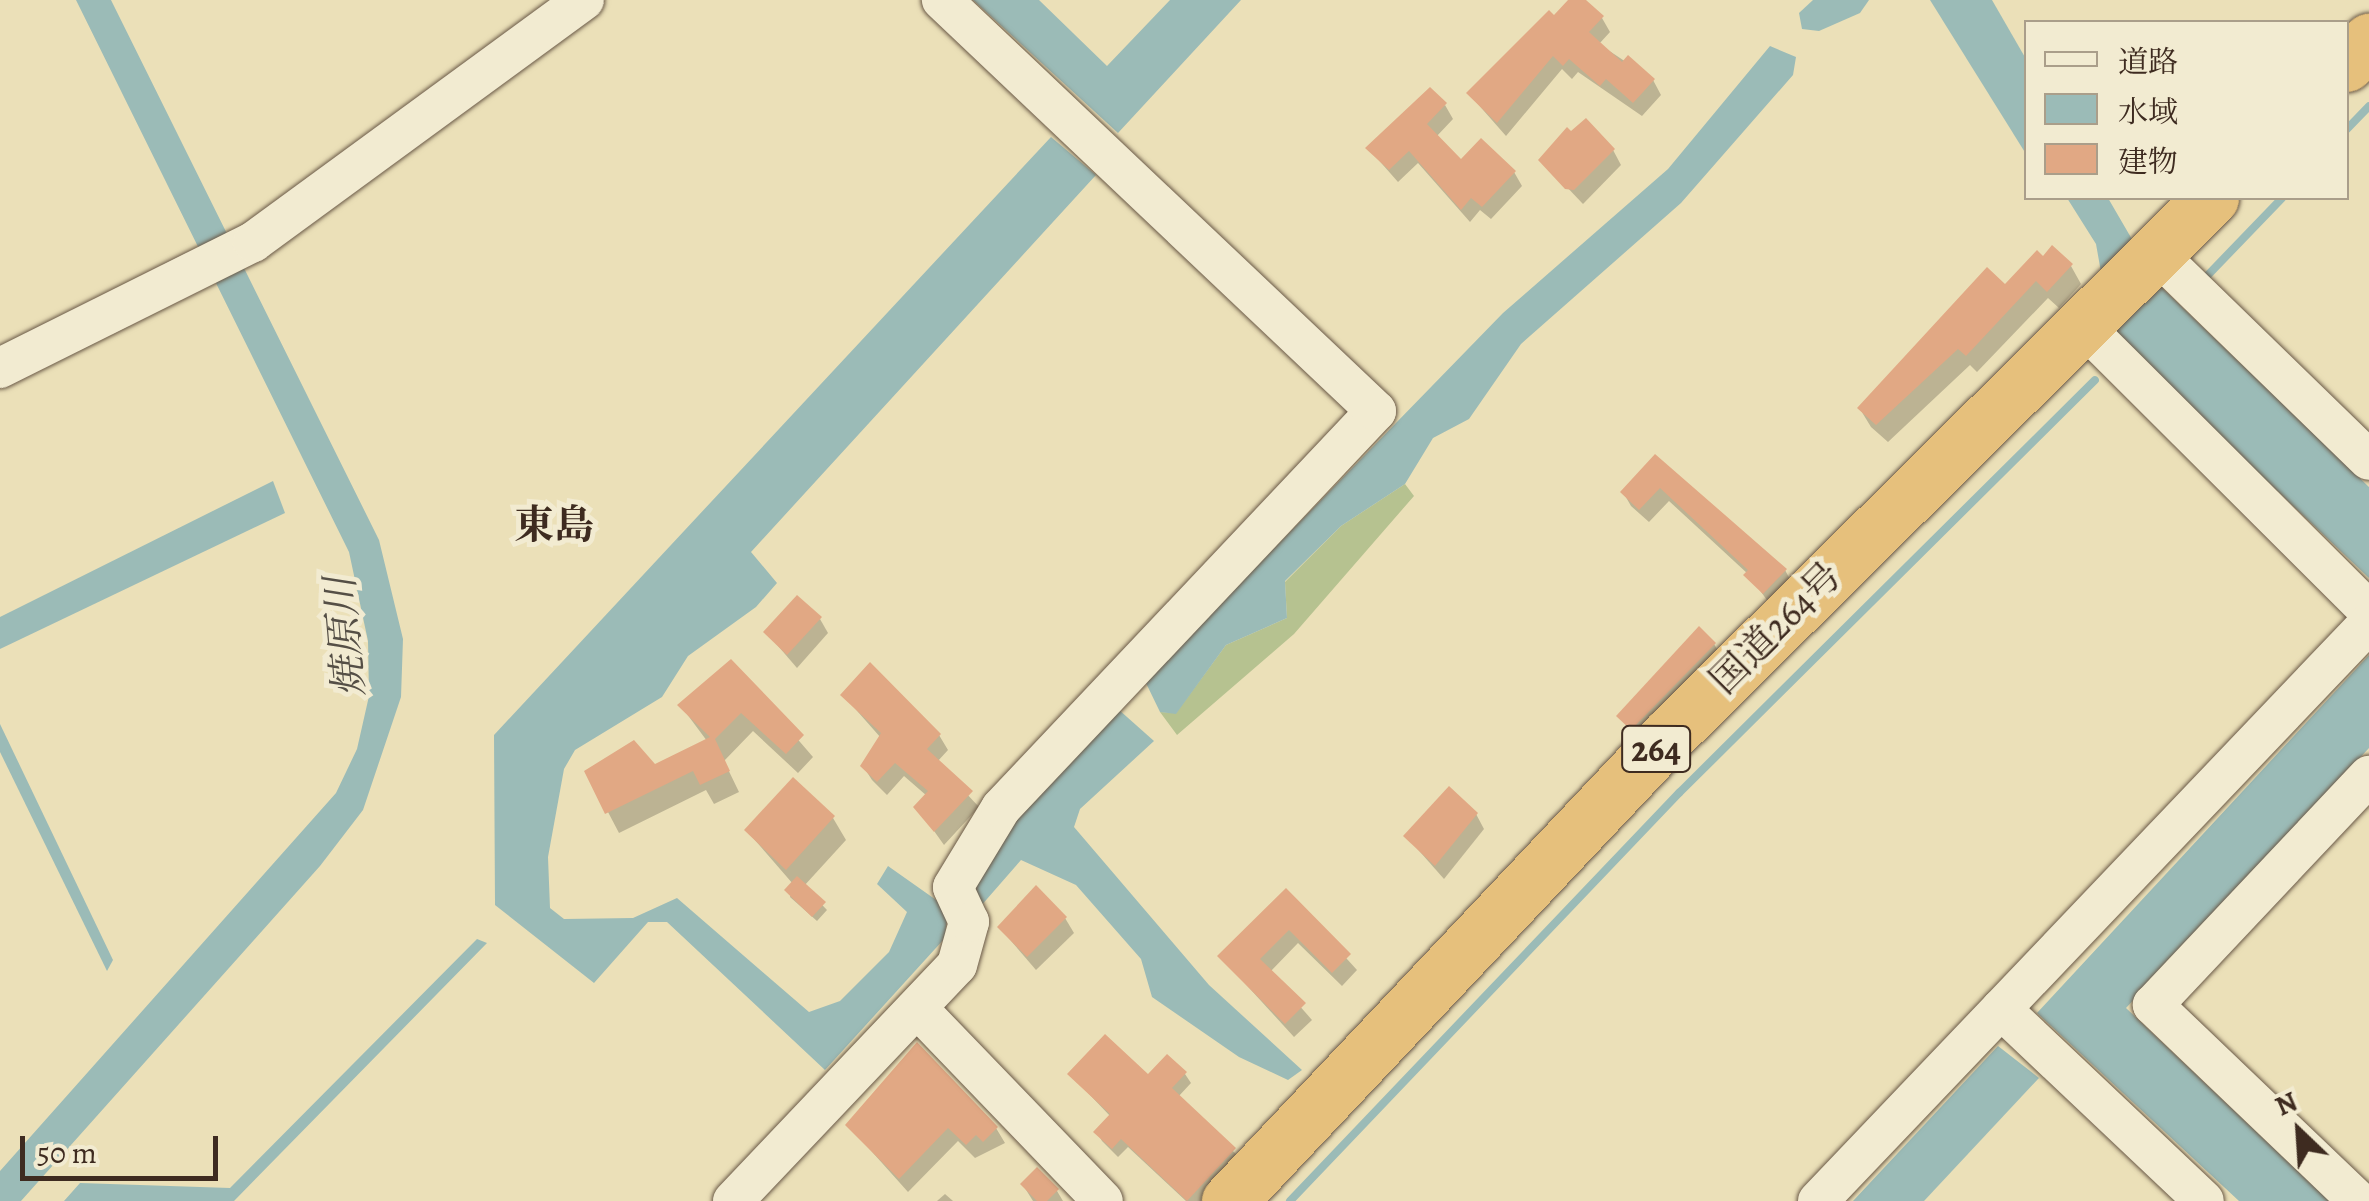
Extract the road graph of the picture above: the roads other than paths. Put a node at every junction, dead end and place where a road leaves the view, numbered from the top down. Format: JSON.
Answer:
{"nodes":[{"id":1,"x":584,"y":0,"type":"edge"},
{"id":2,"x":942,"y":0,"type":"edge"},
{"id":3,"x":2369,"y":41,"type":"edge"},
{"id":4,"x":2349,"y":61,"type":"edge"},
{"id":5,"x":2209,"y":200,"type":"edge"},
{"id":6,"x":2155,"y":252,"type":"junction"},
{"id":7,"x":2088,"y":315,"type":"junction"},
{"id":8,"x":0,"y":368,"type":"edge"},
{"id":9,"x":2369,"y":460,"type":"edge"},
{"id":10,"x":2369,"y":612,"type":"edge"},
{"id":11,"x":2369,"y":622,"type":"edge"},
{"id":12,"x":2369,"y":776,"type":"edge"},
{"id":13,"x":2002,"y":1009,"type":"junction"},
{"id":14,"x":919,"y":1010,"type":"junction"},
{"id":15,"x":733,"y":1201,"type":"edge"},
{"id":16,"x":1103,"y":1201,"type":"edge"},
{"id":17,"x":1229,"y":1201,"type":"edge"},
{"id":18,"x":1818,"y":1201,"type":"edge"},
{"id":19,"x":2204,"y":1201,"type":"edge"},
{"id":20,"x":2358,"y":1201,"type":"edge"}],
"edges":[{"from":1,"to":8,"type":"street"},
{"from":2,"to":14,"type":"street"},
{"from":3,"to":4,"type":"highway"},
{"from":5,"to":6,"type":"highway","name":"国道264号","number":"264"},
{"from":6,"to":7,"type":"highway","name":"国道264号","number":"264"},
{"from":6,"to":9,"type":"street"},
{"from":7,"to":10,"type":"street"},
{"from":7,"to":17,"type":"highway","name":"国道264号","number":"264"},
{"from":11,"to":13,"type":"street"},
{"from":12,"to":20,"type":"street"},
{"from":13,"to":18,"type":"street"},
{"from":13,"to":19,"type":"street"},
{"from":14,"to":15,"type":"street"},
{"from":14,"to":16,"type":"street"}]}
